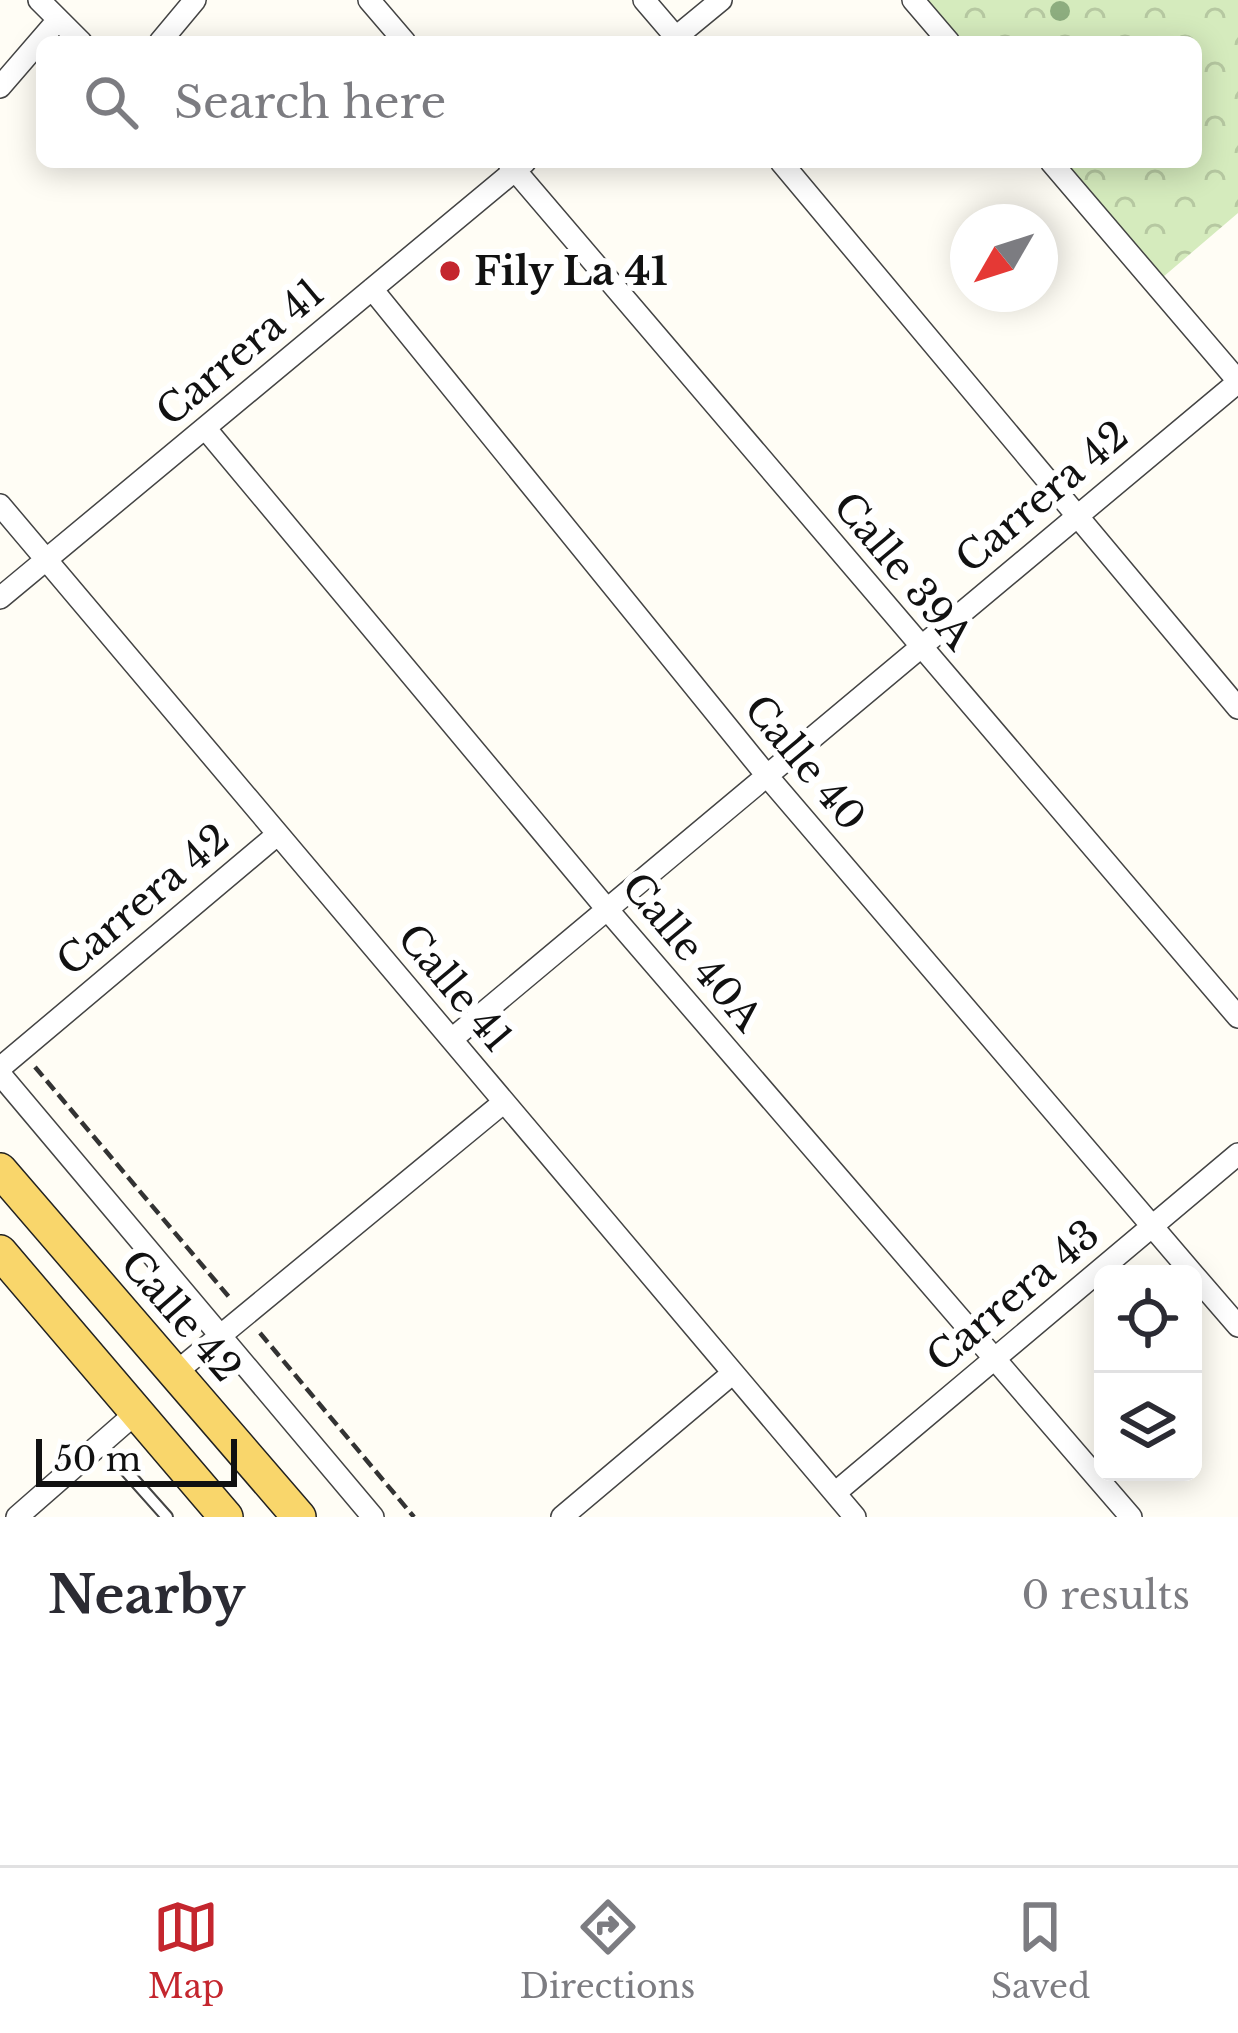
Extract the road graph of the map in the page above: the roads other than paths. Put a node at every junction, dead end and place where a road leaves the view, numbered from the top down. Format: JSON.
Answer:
{"nodes":[{"id":1,"x":40,"y":0,"type":"edge"},
{"id":2,"x":195,"y":0,"type":"edge"},
{"id":3,"x":369,"y":0,"type":"edge"},
{"id":4,"x":644,"y":0,"type":"edge"},
{"id":5,"x":721,"y":0,"type":"edge"},
{"id":6,"x":913,"y":0,"type":"edge"},
{"id":7,"x":57,"y":21,"type":"junction"},
{"id":8,"x":44,"y":36,"type":"edge"},
{"id":9,"x":74,"y":36,"type":"edge"},
{"id":10,"x":165,"y":36,"type":"edge"},
{"id":11,"x":400,"y":36,"type":"edge"},
{"id":12,"x":673,"y":36,"type":"edge"},
{"id":13,"x":680,"y":36,"type":"edge"},
{"id":14,"x":944,"y":36,"type":"edge"},
{"id":15,"x":36,"y":45,"type":"edge"},
{"id":16,"x":0,"y":87,"type":"edge"},
{"id":17,"x":513,"y":168,"type":"edge"},
{"id":18,"x":519,"y":168,"type":"edge"},
{"id":19,"x":786,"y":168,"type":"edge"},
{"id":20,"x":1056,"y":168,"type":"edge"},
{"id":21,"x":372,"y":289,"type":"junction"},
{"id":22,"x":1238,"y":382,"type":"edge"},
{"id":23,"x":205,"y":428,"type":"junction"},
{"id":24,"x":0,"y":505,"type":"edge"},
{"id":25,"x":1076,"y":515,"type":"junction"},
{"id":26,"x":46,"y":560,"type":"junction"},
{"id":27,"x":0,"y":598,"type":"edge"},
{"id":28,"x":920,"y":646,"type":"junction"},
{"id":29,"x":1238,"y":708,"type":"edge"},
{"id":30,"x":768,"y":777,"type":"junction"},
{"id":31,"x":278,"y":834,"type":"junction"},
{"id":32,"x":606,"y":908,"type":"junction"},
{"id":33,"x":1238,"y":1017,"type":"edge"},
{"id":34,"x":452,"y":1039,"type":"junction"},
{"id":35,"x":0,"y":1071,"type":"edge"},
{"id":36,"x":504,"y":1102,"type":"junction"},
{"id":37,"x":1238,"y":1154,"type":"edge"},
{"id":38,"x":0,"y":1170,"type":"edge"},
{"id":39,"x":1152,"y":1227,"type":"junction"},
{"id":40,"x":0,"y":1252,"type":"edge"},
{"id":41,"x":1185,"y":1265,"type":"edge"},
{"id":42,"x":1202,"y":1284,"type":"edge"},
{"id":43,"x":1238,"y":1326,"type":"edge"},
{"id":44,"x":221,"y":1337,"type":"junction"},
{"id":45,"x":993,"y":1360,"type":"junction"},
{"id":46,"x":175,"y":1373,"type":"junction"},
{"id":47,"x":734,"y":1373,"type":"junction"},
{"id":48,"x":136,"y":1412,"type":"junction"},
{"id":49,"x":102,"y":1444,"type":"junction"},
{"id":50,"x":835,"y":1493,"type":"junction"},
{"id":51,"x":16,"y":1517,"type":"edge"},
{"id":52,"x":167,"y":1517,"type":"edge"},
{"id":53,"x":226,"y":1517,"type":"edge"},
{"id":54,"x":299,"y":1517,"type":"edge"},
{"id":55,"x":373,"y":1517,"type":"edge"},
{"id":56,"x":562,"y":1517,"type":"edge"},
{"id":57,"x":855,"y":1517,"type":"edge"},
{"id":58,"x":1131,"y":1517,"type":"edge"}],
"edges":[{"from":1,"to":7,"type":"street"},
{"from":2,"to":10,"type":"street"},
{"from":3,"to":11,"type":"street"},
{"from":4,"to":12,"type":"street"},
{"from":5,"to":13,"type":"street"},
{"from":6,"to":14,"type":"street"},
{"from":7,"to":8,"type":"street"},
{"from":7,"to":9,"type":"street"},
{"from":15,"to":16,"type":"street"},
{"from":17,"to":21,"type":"street","name":"Carrera 41"},
{"from":18,"to":28,"type":"street","name":"Calle 39A"},
{"from":19,"to":25,"type":"street"},
{"from":20,"to":22,"type":"street"},
{"from":21,"to":23,"type":"street","name":"Carrera 41"},
{"from":21,"to":30,"type":"street","name":"Calle 40"},
{"from":22,"to":25,"type":"street","name":"Carrera 42"},
{"from":23,"to":26,"type":"street","name":"Carrera 41"},
{"from":23,"to":32,"type":"street","name":"Calle 40A"},
{"from":24,"to":26,"type":"street","name":"Calle 41"},
{"from":25,"to":28,"type":"street","name":"Carrera 42"},
{"from":25,"to":29,"type":"street"},
{"from":26,"to":27,"type":"street","name":"Carrera 41"},
{"from":26,"to":31,"type":"street","name":"Calle 41"},
{"from":28,"to":30,"type":"street","name":"Carrera 42"},
{"from":28,"to":33,"type":"street","name":"Calle 39A"},
{"from":30,"to":32,"type":"street","name":"Carrera 42"},
{"from":30,"to":39,"type":"street","name":"Calle 40"},
{"from":31,"to":34,"type":"street","name":"Calle 41"},
{"from":31,"to":35,"type":"street","name":"Carrera 42"},
{"from":32,"to":34,"type":"street","name":"Carrera 42"},
{"from":32,"to":45,"type":"street","name":"Calle 40A"},
{"from":34,"to":36,"type":"street","name":"Calle 41"},
{"from":35,"to":44,"type":"street"},
{"from":36,"to":44,"type":"street"},
{"from":36,"to":47,"type":"street","name":"Calle 41"},
{"from":37,"to":39,"type":"street","name":"Carrera 43"},
{"from":38,"to":46,"type":"main road","name":"Calle 42"},
{"from":39,"to":41,"type":"street","name":"Calle 40"},
{"from":39,"to":45,"type":"street","name":"Carrera 43"},
{"from":40,"to":48,"type":"main road"},
{"from":42,"to":43,"type":"street","name":"Calle 40"},
{"from":44,"to":46,"type":"street"},
{"from":44,"to":55,"type":"street"},
{"from":45,"to":50,"type":"street","name":"Carrera 43"},
{"from":45,"to":58,"type":"street","name":"Calle 40A"},
{"from":46,"to":54,"type":"main road","name":"Calle 42"},
{"from":47,"to":50,"type":"street","name":"Calle 41"},
{"from":47,"to":56,"type":"street"},
{"from":48,"to":49,"type":"street"},
{"from":48,"to":53,"type":"main road"},
{"from":49,"to":51,"type":"street"},
{"from":49,"to":52,"type":"lane"},
{"from":50,"to":57,"type":"street","name":"Calle 41"}]}
